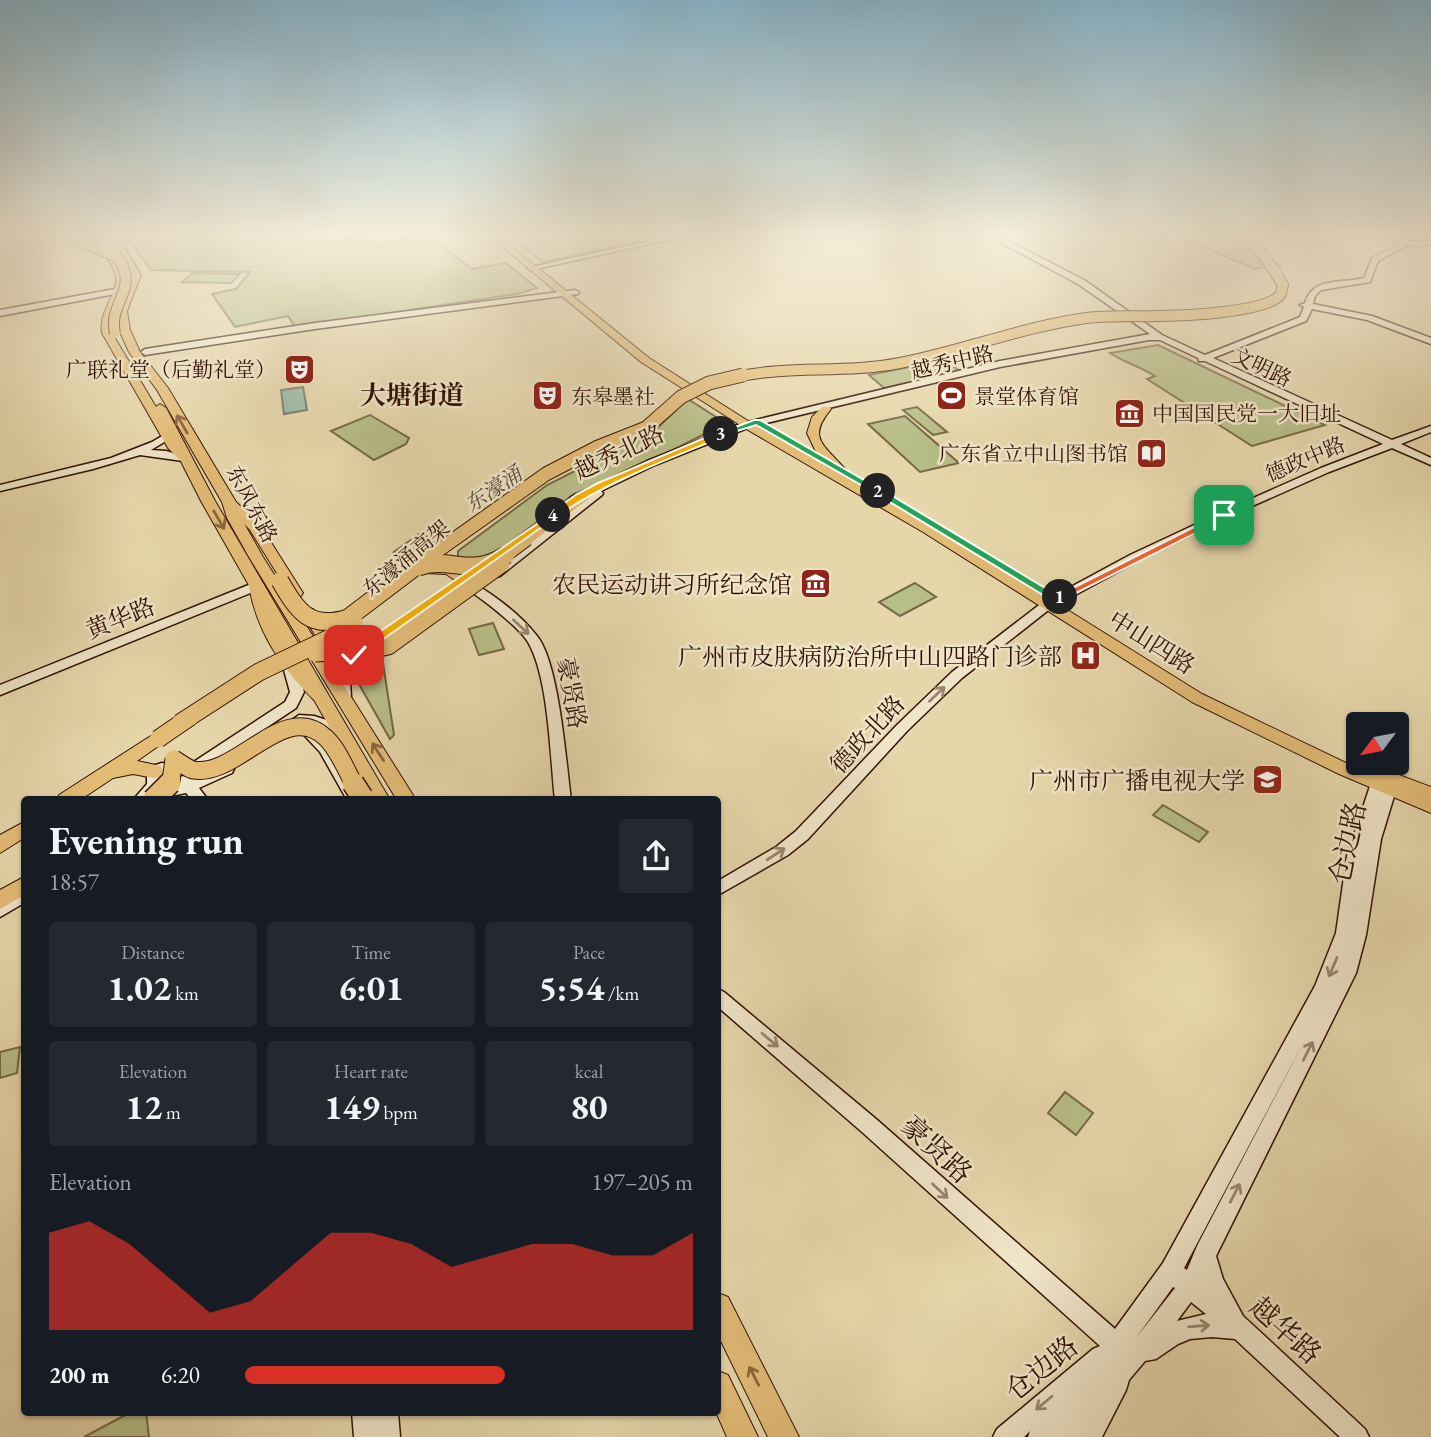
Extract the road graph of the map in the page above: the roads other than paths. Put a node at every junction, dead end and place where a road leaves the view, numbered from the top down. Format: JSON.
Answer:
{"nodes":[{"id":1,"x":63,"y":301,"type":"edge"},
{"id":2,"x":112,"y":301,"type":"edge"},
{"id":3,"x":118,"y":301,"type":"edge"},
{"id":4,"x":126,"y":301,"type":"edge"},
{"id":5,"x":131,"y":301,"type":"edge"},
{"id":6,"x":510,"y":301,"type":"edge"},
{"id":7,"x":578,"y":301,"type":"edge"},
{"id":8,"x":1108,"y":301,"type":"edge"},
{"id":9,"x":1272,"y":301,"type":"edge"},
{"id":10,"x":1272,"y":301,"type":"edge"},
{"id":11,"x":1309,"y":301,"type":"edge"},
{"id":12,"x":1307,"y":306,"type":"junction"},
{"id":13,"x":0,"y":313,"type":"edge"},
{"id":14,"x":1160,"y":337,"type":"junction"},
{"id":15,"x":1431,"y":341,"type":"edge"},
{"id":16,"x":148,"y":357,"type":"junction"},
{"id":17,"x":1202,"y":358,"type":"junction"},
{"id":18,"x":162,"y":388,"type":"junction"},
{"id":19,"x":826,"y":410,"type":"junction"},
{"id":20,"x":755,"y":425,"type":"junction"},
{"id":21,"x":1431,"y":429,"type":"edge"},
{"id":22,"x":167,"y":436,"type":"junction"},
{"id":23,"x":1391,"y":445,"type":"junction"},
{"id":24,"x":131,"y":454,"type":"junction"},
{"id":25,"x":186,"y":460,"type":"junction"},
{"id":26,"x":1431,"y":464,"type":"edge"},
{"id":27,"x":839,"y":469,"type":"junction"},
{"id":28,"x":0,"y":488,"type":"edge"},
{"id":29,"x":590,"y":494,"type":"junction"},
{"id":30,"x":229,"y":502,"type":"junction"},
{"id":31,"x":529,"y":540,"type":"junction"},
{"id":32,"x":456,"y":545,"type":"junction"},
{"id":33,"x":492,"y":560,"type":"joint"},
{"id":34,"x":437,"y":562,"type":"junction"},
{"id":35,"x":467,"y":576,"type":"junction"},
{"id":36,"x":411,"y":578,"type":"junction"},
{"id":37,"x":392,"y":584,"type":"junction"},
{"id":38,"x":256,"y":586,"type":"junction"},
{"id":39,"x":375,"y":602,"type":"junction"},
{"id":40,"x":1052,"y":602,"type":"junction"},
{"id":41,"x":311,"y":617,"type":"junction"},
{"id":42,"x":306,"y":638,"type":"junction"},
{"id":43,"x":315,"y":653,"type":"junction"},
{"id":44,"x":336,"y":658,"type":"junction"},
{"id":45,"x":350,"y":669,"type":"junction"},
{"id":46,"x":291,"y":670,"type":"junction"},
{"id":47,"x":335,"y":685,"type":"junction"},
{"id":48,"x":0,"y":690,"type":"edge"},
{"id":49,"x":323,"y":700,"type":"junction"},
{"id":50,"x":347,"y":705,"type":"junction"},
{"id":51,"x":180,"y":723,"type":"junction"},
{"id":52,"x":340,"y":729,"type":"junction"},
{"id":53,"x":155,"y":744,"type":"junction"},
{"id":54,"x":163,"y":766,"type":"junction"},
{"id":55,"x":111,"y":771,"type":"junction"},
{"id":56,"x":1384,"y":784,"type":"junction"},
{"id":57,"x":181,"y":794,"type":"edge"},
{"id":58,"x":1431,"y":794,"type":"edge"},
{"id":59,"x":73,"y":796,"type":"edge"},
{"id":60,"x":73,"y":796,"type":"edge"},
{"id":61,"x":146,"y":796,"type":"edge"},
{"id":62,"x":157,"y":796,"type":"edge"},
{"id":63,"x":364,"y":796,"type":"edge"},
{"id":64,"x":364,"y":796,"type":"edge"},
{"id":65,"x":365,"y":796,"type":"edge"},
{"id":66,"x":404,"y":796,"type":"edge"},
{"id":67,"x":563,"y":796,"type":"edge"},
{"id":68,"x":1431,"y":807,"type":"edge"},
{"id":69,"x":21,"y":830,"type":"edge"},
{"id":70,"x":0,"y":844,"type":"edge"},
{"id":71,"x":21,"y":879,"type":"edge"},
{"id":72,"x":21,"y":887,"type":"edge"},
{"id":73,"x":721,"y":887,"type":"edge"},
{"id":74,"x":0,"y":894,"type":"edge"},
{"id":75,"x":21,"y":897,"type":"edge"},
{"id":76,"x":0,"y":901,"type":"edge"},
{"id":77,"x":0,"y":910,"type":"edge"},
{"id":78,"x":721,"y":999,"type":"edge"},
{"id":79,"x":1205,"y":1254,"type":"junction"},
{"id":80,"x":1171,"y":1271,"type":"junction"},
{"id":81,"x":1190,"y":1286,"type":"junction"},
{"id":82,"x":721,"y":1313,"type":"edge"},
{"id":83,"x":1240,"y":1328,"type":"junction"},
{"id":84,"x":1116,"y":1345,"type":"junction"},
{"id":85,"x":1123,"y":1371,"type":"junction"},
{"id":86,"x":721,"y":1391,"type":"edge"},
{"id":87,"x":364,"y":1416,"type":"edge"},
{"id":88,"x":386,"y":1416,"type":"edge"},
{"id":89,"x":1049,"y":1435,"type":"edge"},
{"id":90,"x":366,"y":1437,"type":"edge"},
{"id":91,"x":388,"y":1437,"type":"edge"},
{"id":92,"x":743,"y":1437,"type":"edge"},
{"id":93,"x":784,"y":1437,"type":"edge"},
{"id":94,"x":1005,"y":1437,"type":"edge"},
{"id":95,"x":1089,"y":1437,"type":"edge"},
{"id":96,"x":1357,"y":1437,"type":"edge"}],
"edges":[{"from":1,"to":13,"type":"main road"},
{"from":2,"to":22,"type":"main road","name":"东风东路"},
{"from":3,"to":25,"type":"highway","name":"东风东路","bridge":true},
{"from":4,"to":18,"type":"highway","name":"东风东路"},
{"from":5,"to":16,"type":"highway","name":"东风东路"},
{"from":6,"to":16,"type":"main road"},
{"from":7,"to":20,"type":"main road"},
{"from":8,"to":14,"type":"main road","name":"文明路","bridge":true},
{"from":9,"to":37,"type":"highway","name":"东濠涌高架","bridge":true},
{"from":10,"to":32,"type":"highway","name":"东濠涌高架","bridge":true},
{"from":11,"to":12,"type":"main road"},
{"from":12,"to":15,"type":"main road"},
{"from":12,"to":17,"type":"main road"},
{"from":14,"to":17,"type":"main road","name":"文明路"},
{"from":14,"to":19,"type":"main road","name":"越秀中路"},
{"from":14,"to":20,"type":"main road","name":"越秀中路"},
{"from":16,"to":18,"type":"highway","name":"东风东路"},
{"from":17,"to":23,"type":"main road","name":"文明路"},
{"from":30,"to":18,"type":"highway","name":"东风东路","one_way":true},
{"from":19,"to":20,"type":"main road","name":"越秀中路"},
{"from":19,"to":27,"type":"main road"},
{"from":20,"to":27,"type":"main road","name":"中山四路"},
{"from":20,"to":29,"type":"main road","name":"越秀北路"},
{"from":20,"to":40,"type":"main road","name":"中山四路"},
{"from":21,"to":23,"type":"main road","name":"德政中路"},
{"from":22,"to":24,"type":"main road"},
{"from":22,"to":25,"type":"main road","name":"东风东路"},
{"from":23,"to":26,"type":"main road","name":"文明路"},
{"from":23,"to":40,"type":"main road","name":"德政中路"},
{"from":24,"to":25,"type":"main road"},
{"from":24,"to":28,"type":"main road"},
{"from":25,"to":38,"type":"highway","name":"东风东路","one_way":true},
{"from":27,"to":40,"type":"main road","name":"中山四路"},
{"from":29,"to":31,"type":"highway"},
{"from":29,"to":33,"type":"main road","name":"越秀北路"},
{"from":29,"to":35,"type":"main road","name":"越秀北路"},
{"from":30,"to":37,"type":"highway","bridge":true},
{"from":30,"to":41,"type":"main road"},
{"from":30,"to":42,"type":"highway","name":"东风东路"},
{"from":31,"to":34,"type":"highway","bridge":true},
{"from":31,"to":43,"type":"highway","bridge":true},
{"from":32,"to":35,"type":"highway"},
{"from":32,"to":36,"type":"highway","name":"东濠涌高架"},
{"from":33,"to":35,"type":"highway"},
{"from":34,"to":39,"type":"highway","bridge":true},
{"from":34,"to":45,"type":"highway"},
{"from":35,"to":36,"type":"highway"},
{"from":35,"to":44,"type":"main road","name":"越秀北路"},
{"from":35,"to":45,"type":"main road","name":"越秀北路"},
{"from":35,"to":67,"type":"main road","name":"豪贤路","one_way":true},
{"from":36,"to":43,"type":"highway","name":"东濠涌高架"},
{"from":37,"to":39,"type":"highway","bridge":true},
{"from":38,"to":46,"type":"main road"},
{"from":38,"to":48,"type":"main road","name":"黄华路"},
{"from":38,"to":49,"type":"highway","name":"东风东路"},
{"from":39,"to":51,"type":"highway","name":"东濠涌高架","bridge":true},
{"from":40,"to":56,"type":"main road","name":"中山四路"},
{"from":73,"to":40,"type":"main road","name":"德政北路","one_way":true},
{"from":41,"to":42,"type":"highway"},
{"from":41,"to":44,"type":"main road"},
{"from":42,"to":47,"type":"highway","name":"东风东路"},
{"from":43,"to":53,"type":"highway","name":"东濠涌高架","bridge":true},
{"from":44,"to":47,"type":"main road"},
{"from":45,"to":50,"type":"main road"},
{"from":46,"to":49,"type":"main road"},
{"from":46,"to":54,"type":"main road"},
{"from":47,"to":50,"type":"highway","name":"东风东路"},
{"from":49,"to":52,"type":"highway","name":"东风东路"},
{"from":66,"to":50,"type":"highway","name":"东风东路","one_way":true},
{"from":51,"to":54,"type":"highway"},
{"from":51,"to":59,"type":"highway","name":"东濠涌高架","bridge":true},
{"from":52,"to":57,"type":"main road"},
{"from":52,"to":65,"type":"highway","name":"东风东路"},
{"from":53,"to":54,"type":"highway"},
{"from":53,"to":55,"type":"highway","name":"东濠涌高架"},
{"from":54,"to":55,"type":"highway"},
{"from":54,"to":57,"type":"main road"},
{"from":54,"to":61,"type":"main road"},
{"from":54,"to":62,"type":"highway","bridge":true},
{"from":54,"to":63,"type":"highway","bridge":true},
{"from":55,"to":60,"type":"highway","name":"东濠涌高架"},
{"from":56,"to":58,"type":"main road","name":"中山四路"},
{"from":56,"to":68,"type":"main road","name":"中山四路"},
{"from":79,"to":56,"type":"main road","name":"仓边路","one_way":true},
{"from":56,"to":80,"type":"main road","name":"仓边路","one_way":true},
{"from":57,"to":64,"type":"main road"},
{"from":69,"to":70,"type":"highway"},
{"from":71,"to":74,"type":"main road"},
{"from":72,"to":76,"type":"highway"},
{"from":75,"to":77,"type":"main road"},
{"from":78,"to":84,"type":"main road","name":"豪贤路","one_way":true},
{"from":79,"to":81,"type":"main road","name":"仓边路"},
{"from":79,"to":83,"type":"main road"},
{"from":80,"to":81,"type":"main road","name":"越华路"},
{"from":80,"to":84,"type":"main road","name":"仓边路"},
{"from":81,"to":83,"type":"main road","name":"越华路"},
{"from":81,"to":85,"type":"main road","name":"仓边路"},
{"from":93,"to":82,"type":"highway","one_way":true},
{"from":85,"to":83,"type":"main road","one_way":true},
{"from":83,"to":96,"type":"main road","name":"越华路"},
{"from":84,"to":89,"type":"main road","name":"仓边路"},
{"from":84,"to":94,"type":"main road","name":"仓边路","one_way":true},
{"from":85,"to":89,"type":"main road","name":"仓边路"},
{"from":85,"to":95,"type":"main road","name":"仓边路"},
{"from":86,"to":92,"type":"highway"},
{"from":87,"to":90,"type":"main road"},
{"from":88,"to":91,"type":"main road"}]}
